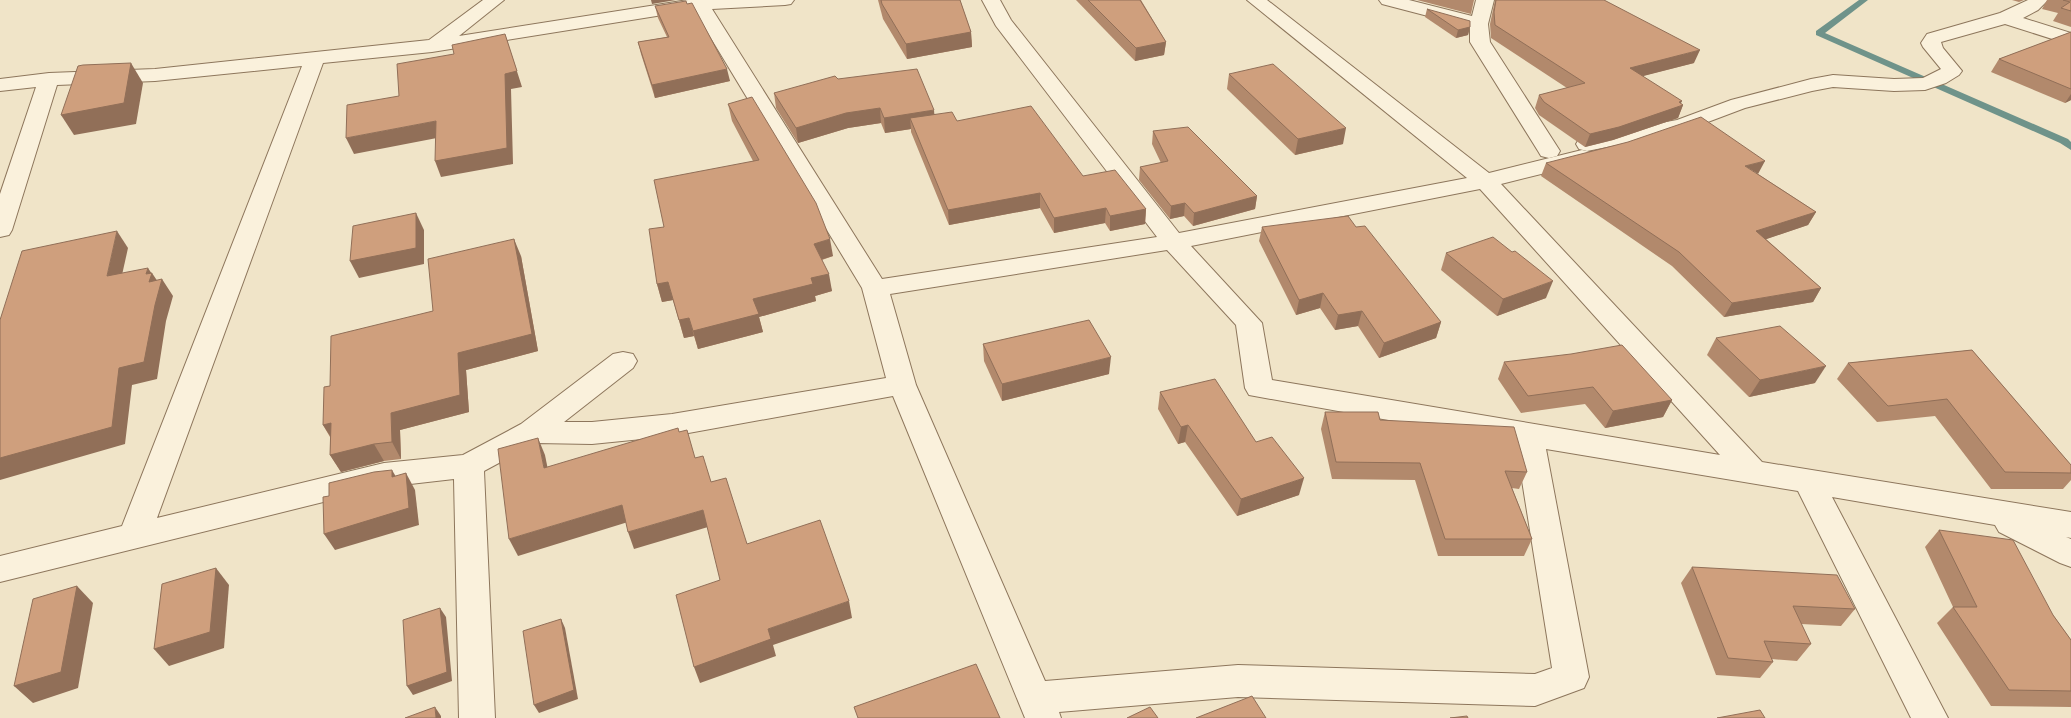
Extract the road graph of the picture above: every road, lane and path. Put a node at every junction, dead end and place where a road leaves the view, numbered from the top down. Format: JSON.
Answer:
{"nodes":[{"id":1,"x":495,"y":0,"type":"edge"},
{"id":2,"x":785,"y":0,"type":"edge"},
{"id":3,"x":990,"y":0,"type":"edge"},
{"id":4,"x":1256,"y":0,"type":"edge"},
{"id":5,"x":1388,"y":0,"type":"edge"},
{"id":6,"x":1485,"y":0,"type":"edge"},
{"id":7,"x":2039,"y":0,"type":"edge"},
{"id":8,"x":699,"y":2,"type":"edge"},
{"id":9,"x":2005,"y":18,"type":"junction"},
{"id":10,"x":1479,"y":24,"type":"junction"},
{"id":11,"x":2071,"y":39,"type":"edge"},
{"id":12,"x":432,"y":46,"type":"junction"},
{"id":13,"x":315,"y":58,"type":"junction"},
{"id":14,"x":49,"y":79,"type":"junction"},
{"id":15,"x":0,"y":85,"type":"edge"},
{"id":16,"x":1738,"y":104,"type":"junction"},
{"id":17,"x":1690,"y":124,"type":"junction"},
{"id":18,"x":1549,"y":151,"type":"junction"},
{"id":19,"x":1485,"y":181,"type":"junction"},
{"id":20,"x":0,"y":230,"type":"edge"},
{"id":21,"x":1173,"y":242,"type":"junction"},
{"id":22,"x":875,"y":288,"type":"junction"},
{"id":23,"x":622,"y":360,"type":"dead end"},
{"id":24,"x":902,"y":385,"type":"junction"},
{"id":25,"x":531,"y":432,"type":"junction"},
{"id":26,"x":1529,"y":435,"type":"junction"},
{"id":27,"x":469,"y":466,"type":"junction"},
{"id":28,"x":1753,"y":472,"type":"junction"},
{"id":29,"x":1808,"y":481,"type":"junction"},
{"id":30,"x":1986,"y":511,"type":"junction"},
{"id":31,"x":2071,"y":525,"type":"edge"},
{"id":32,"x":134,"y":536,"type":"junction"},
{"id":33,"x":2071,"y":554,"type":"edge"},
{"id":34,"x":0,"y":569,"type":"edge"},
{"id":35,"x":1039,"y":708,"type":"edge"},
{"id":36,"x":477,"y":718,"type":"edge"},
{"id":37,"x":1930,"y":718,"type":"edge"}],
"edges":[{"from":1,"to":12,"type":"street"},
{"from":2,"to":8,"type":"street"},
{"from":3,"to":21,"type":"street"},
{"from":4,"to":19,"type":"street"},
{"from":5,"to":10,"type":"street"},
{"from":6,"to":10,"type":"street"},
{"from":7,"to":9,"type":"street"},
{"from":8,"to":12,"type":"street"},
{"from":8,"to":22,"type":"street"},
{"from":9,"to":11,"type":"street"},
{"from":9,"to":16,"type":"street"},
{"from":10,"to":18,"type":"street"},
{"from":12,"to":13,"type":"street"},
{"from":13,"to":14,"type":"street"},
{"from":13,"to":32,"type":"street"},
{"from":14,"to":15,"type":"street"},
{"from":14,"to":20,"type":"street"},
{"from":16,"to":17,"type":"street"},
{"from":16,"to":18,"type":"street"},
{"from":17,"to":18,"type":"street"},
{"from":17,"to":19,"type":"street"},
{"from":19,"to":21,"type":"street"},
{"from":19,"to":28,"type":"street"},
{"from":21,"to":22,"type":"street"},
{"from":21,"to":26,"type":"street"},
{"from":22,"to":24,"type":"street"},
{"from":23,"to":25,"type":"street"},
{"from":24,"to":25,"type":"street"},
{"from":24,"to":35,"type":"street"},
{"from":25,"to":27,"type":"street"},
{"from":26,"to":28,"type":"street"},
{"from":26,"to":35,"type":"street"},
{"from":27,"to":32,"type":"street"},
{"from":27,"to":36,"type":"street"},
{"from":28,"to":29,"type":"street"},
{"from":29,"to":30,"type":"street"},
{"from":29,"to":37,"type":"street"},
{"from":30,"to":31,"type":"street"},
{"from":30,"to":33,"type":"street"},
{"from":32,"to":34,"type":"street"}]}
